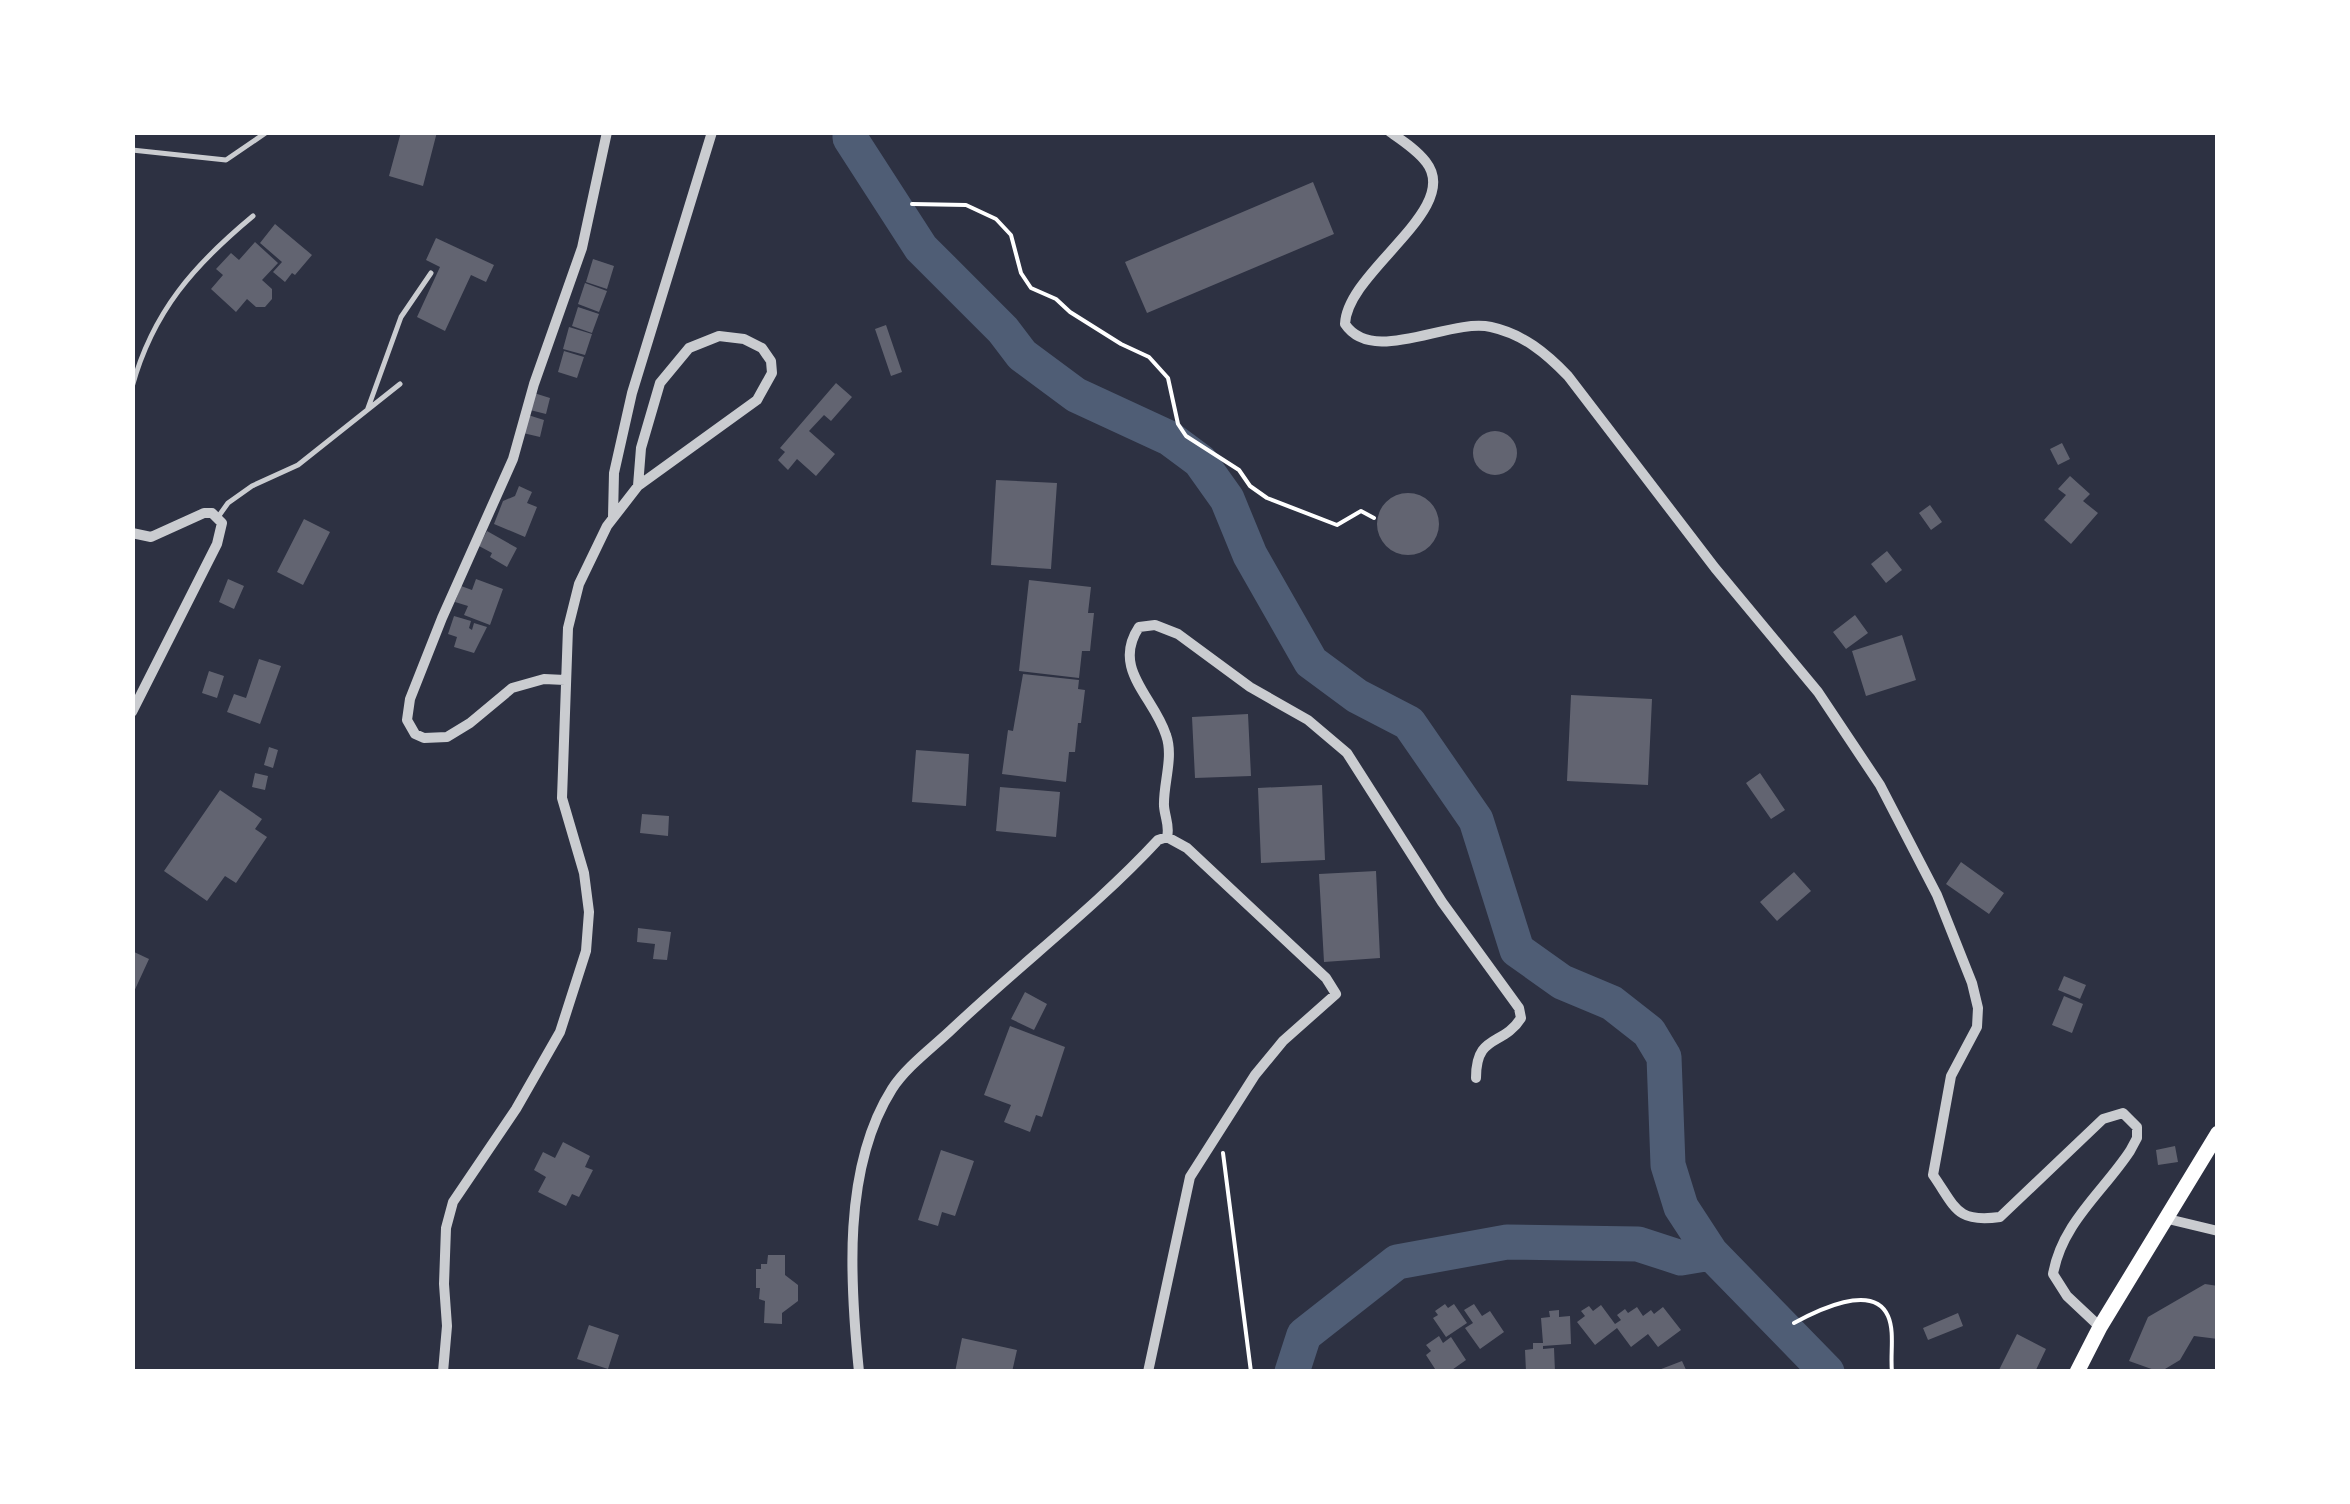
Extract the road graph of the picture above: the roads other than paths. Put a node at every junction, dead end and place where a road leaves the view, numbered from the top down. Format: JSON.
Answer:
{"nodes":[{"id":1,"x":268,"y":132,"type":"edge"},
{"id":2,"x":607,"y":132,"type":"edge"},
{"id":3,"x":712,"y":132,"type":"edge"},
{"id":4,"x":1390,"y":132,"type":"edge"},
{"id":5,"x":132,"y":150,"type":"edge"},
{"id":6,"x":253,"y":216,"type":"dead end"},
{"id":7,"x":431,"y":273,"type":"dead end"},
{"id":8,"x":400,"y":384,"type":"dead end"},
{"id":9,"x":132,"y":387,"type":"edge"},
{"id":10,"x":367,"y":411,"type":"junction"},
{"id":11,"x":638,"y":486,"type":"junction"},
{"id":12,"x":218,"y":517,"type":"junction"},
{"id":13,"x":613,"y":518,"type":"junction"},
{"id":14,"x":132,"y":533,"type":"edge"},
{"id":15,"x":565,"y":680,"type":"junction"},
{"id":16,"x":132,"y":712,"type":"edge"},
{"id":17,"x":1167,"y":838,"type":"junction"},
{"id":18,"x":1476,"y":1078,"type":"dead end"},
{"id":19,"x":2218,"y":1133,"type":"edge"},
{"id":20,"x":2168,"y":1219,"type":"junction"},
{"id":21,"x":2218,"y":1231,"type":"edge"},
{"id":22,"x":2100,"y":1327,"type":"junction"},
{"id":23,"x":442,"y":1372,"type":"edge"},
{"id":24,"x":859,"y":1372,"type":"edge"},
{"id":25,"x":1148,"y":1372,"type":"edge"},
{"id":26,"x":2078,"y":1372,"type":"edge"}],
"edges":[{"from":1,"to":5,"type":"lane"},
{"from":2,"to":15,"type":"street"},
{"from":3,"to":13,"type":"street"},
{"from":4,"to":22,"type":"street"},
{"from":6,"to":9,"type":"lane"},
{"from":7,"to":10,"type":"lane"},
{"from":8,"to":10,"type":"lane"},
{"from":10,"to":12,"type":"lane"},
{"from":11,"to":11,"type":"street"},
{"from":11,"to":13,"type":"street"},
{"from":12,"to":14,"type":"street"},
{"from":12,"to":16,"type":"street"},
{"from":13,"to":15,"type":"street"},
{"from":15,"to":23,"type":"street"},
{"from":17,"to":18,"type":"street"},
{"from":17,"to":24,"type":"street"},
{"from":17,"to":25,"type":"street"},
{"from":19,"to":20,"type":"main road"},
{"from":20,"to":21,"type":"street"},
{"from":20,"to":22,"type":"main road"},
{"from":22,"to":26,"type":"main road"}]}
